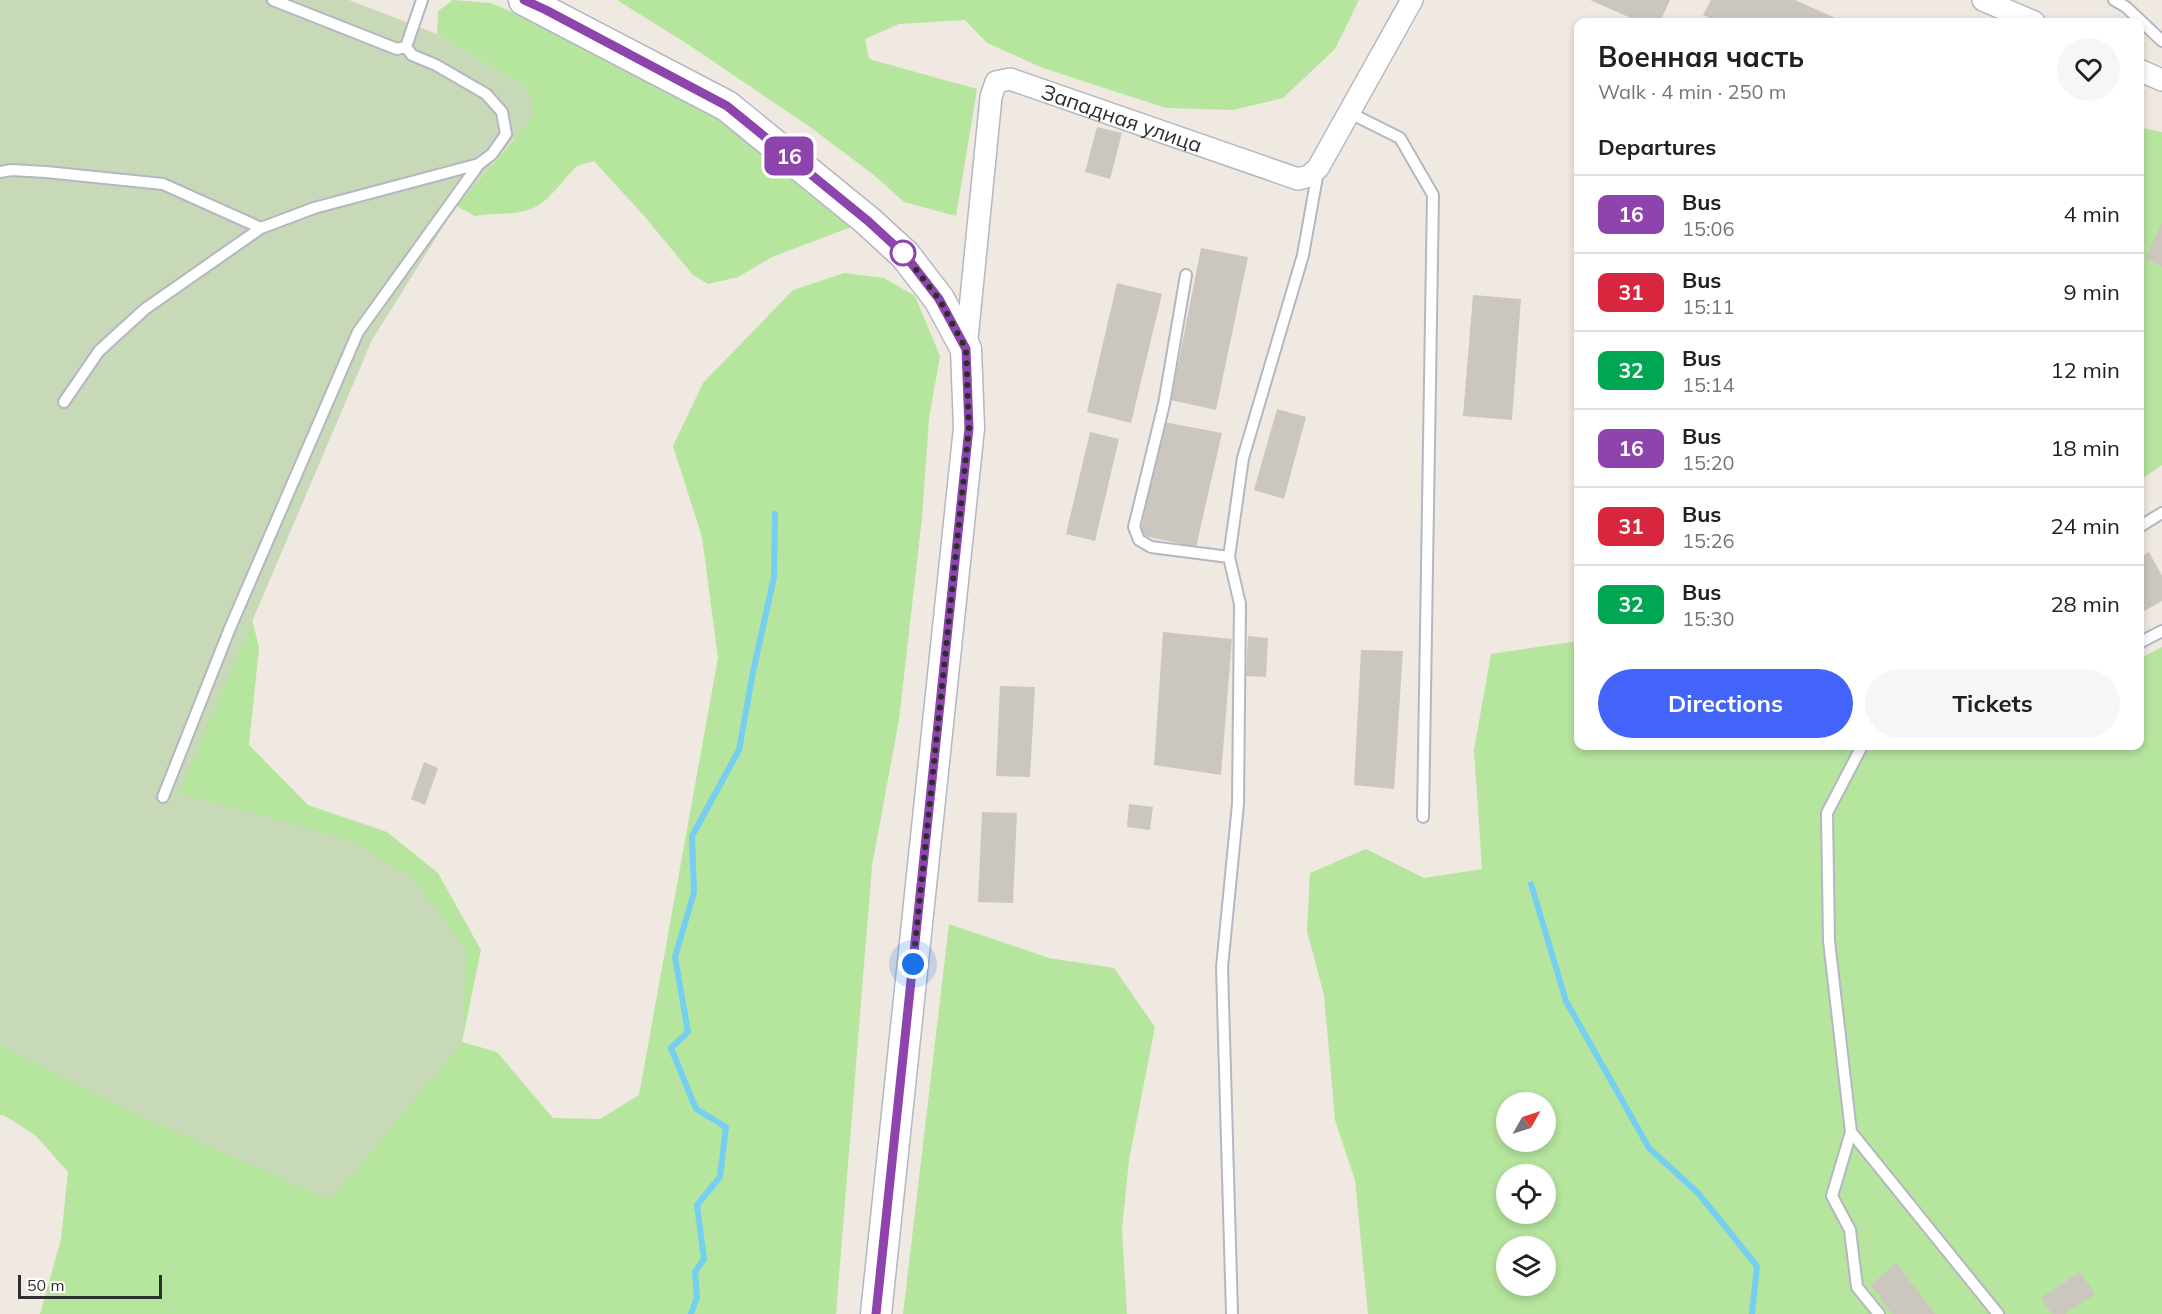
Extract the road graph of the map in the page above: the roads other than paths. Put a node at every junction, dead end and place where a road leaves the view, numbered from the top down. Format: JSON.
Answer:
{"nodes":[{"id":1,"x":273,"y":0,"type":"edge"},
{"id":2,"x":422,"y":0,"type":"edge"},
{"id":3,"x":524,"y":0,"type":"edge"},
{"id":4,"x":1412,"y":0,"type":"edge"},
{"id":5,"x":1983,"y":0,"type":"edge"},
{"id":6,"x":2114,"y":0,"type":"edge"},
{"id":7,"x":2025,"y":18,"type":"edge"},
{"id":8,"x":2138,"y":18,"type":"edge"},
{"id":9,"x":2144,"y":24,"type":"edge"},
{"id":10,"x":2162,"y":41,"type":"edge"},
{"id":11,"x":406,"y":47,"type":"junction"},
{"id":12,"x":2144,"y":72,"type":"edge"},
{"id":13,"x":2162,"y":80,"type":"edge"},
{"id":14,"x":1348,"y":112,"type":"junction"},
{"id":15,"x":479,"y":164,"type":"junction"},
{"id":16,"x":1318,"y":168,"type":"junction"},
{"id":17,"x":0,"y":172,"type":"edge"},
{"id":18,"x":261,"y":228,"type":"junction"},
{"id":19,"x":1186,"y":275,"type":"dead end"},
{"id":20,"x":966,"y":349,"type":"junction"},
{"id":21,"x":64,"y":402,"type":"dead end"},
{"id":22,"x":2162,"y":513,"type":"edge"},
{"id":23,"x":2144,"y":524,"type":"edge"},
{"id":24,"x":1229,"y":557,"type":"junction"},
{"id":25,"x":2162,"y":631,"type":"edge"},
{"id":26,"x":2144,"y":640,"type":"edge"},
{"id":27,"x":1860,"y":750,"type":"edge"},
{"id":28,"x":163,"y":797,"type":"dead end"},
{"id":29,"x":1423,"y":817,"type":"dead end"},
{"id":30,"x":1851,"y":1132,"type":"junction"},
{"id":31,"x":876,"y":1314,"type":"edge"},
{"id":32,"x":1232,"y":1314,"type":"edge"},
{"id":33,"x":1879,"y":1314,"type":"edge"},
{"id":34,"x":1998,"y":1314,"type":"edge"}],
"edges":[{"from":1,"to":11,"type":"lane"},
{"from":2,"to":11,"type":"lane"},
{"from":3,"to":20,"type":"street"},
{"from":4,"to":14,"type":"street"},
{"from":5,"to":7,"type":"street"},
{"from":6,"to":8,"type":"lane"},
{"from":9,"to":10,"type":"lane"},
{"from":11,"to":15,"type":"lane"},
{"from":12,"to":13,"type":"street"},
{"from":14,"to":16,"type":"street"},
{"from":14,"to":29,"type":"lane"},
{"from":15,"to":18,"type":"lane"},
{"from":15,"to":28,"type":"lane"},
{"from":16,"to":20,"type":"street","name":"Западная улица"},
{"from":16,"to":24,"type":"lane"},
{"from":17,"to":18,"type":"lane"},
{"from":18,"to":21,"type":"lane"},
{"from":19,"to":24,"type":"lane"},
{"from":20,"to":31,"type":"street"},
{"from":22,"to":23,"type":"lane"},
{"from":24,"to":32,"type":"lane"},
{"from":25,"to":26,"type":"lane"},
{"from":27,"to":30,"type":"lane"},
{"from":30,"to":33,"type":"lane"},
{"from":30,"to":34,"type":"lane"}]}
